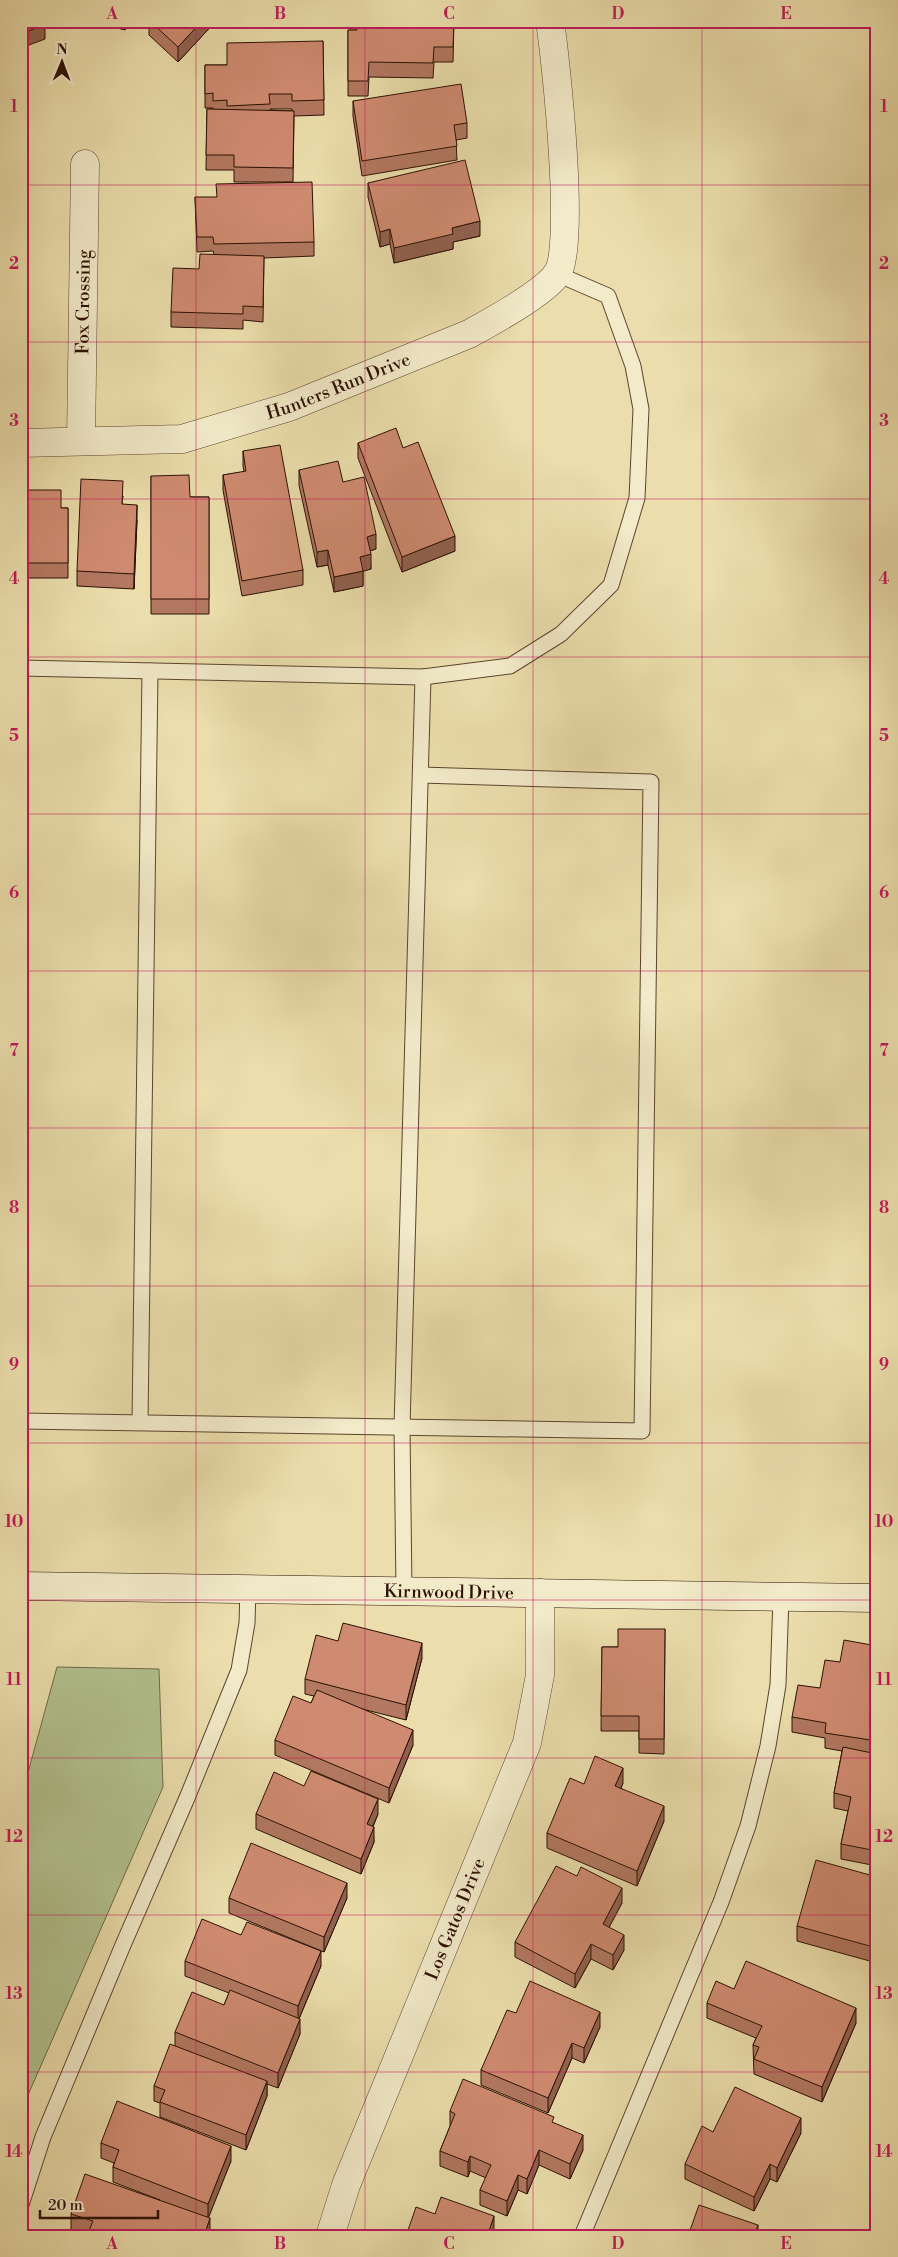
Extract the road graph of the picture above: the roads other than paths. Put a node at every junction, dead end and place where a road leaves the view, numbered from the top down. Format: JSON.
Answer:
{"nodes":[{"id":1,"x":550,"y":21,"type":"edge"},
{"id":2,"x":85,"y":164,"type":"dead end"},
{"id":3,"x":557,"y":274,"type":"junction"},
{"id":4,"x":81,"y":441,"type":"junction"},
{"id":5,"x":21,"y":444,"type":"edge"},
{"id":6,"x":21,"y":668,"type":"edge"},
{"id":7,"x":150,"y":671,"type":"junction"},
{"id":8,"x":423,"y":677,"type":"junction"},
{"id":9,"x":421,"y":775,"type":"junction"},
{"id":10,"x":21,"y":1420,"type":"edge"},
{"id":11,"x":140,"y":1422,"type":"junction"},
{"id":12,"x":402,"y":1427,"type":"junction"},
{"id":13,"x":21,"y":1586,"type":"edge"},
{"id":14,"x":248,"y":1589,"type":"junction"},
{"id":15,"x":404,"y":1592,"type":"junction"},
{"id":16,"x":540,"y":1593,"type":"junction"},
{"id":17,"x":782,"y":1597,"type":"junction"},
{"id":18,"x":877,"y":1598,"type":"edge"},
{"id":19,"x":21,"y":2205,"type":"edge"},
{"id":20,"x":330,"y":2236,"type":"edge"},
{"id":21,"x":582,"y":2236,"type":"edge"}],
"edges":[{"from":1,"to":3,"type":"street"},
{"from":2,"to":4,"type":"street","name":"Fox Crossing"},
{"from":3,"to":4,"type":"street","name":"Hunters Run Drive"},
{"from":3,"to":8,"type":"lane"},
{"from":4,"to":5,"type":"street","name":"Hunters Run Drive"},
{"from":6,"to":7,"type":"lane"},
{"from":7,"to":8,"type":"lane"},
{"from":7,"to":11,"type":"lane"},
{"from":8,"to":9,"type":"lane"},
{"from":9,"to":12,"type":"lane"},
{"from":9,"to":12,"type":"lane"},
{"from":10,"to":11,"type":"lane"},
{"from":11,"to":12,"type":"lane"},
{"from":12,"to":15,"type":"lane"},
{"from":13,"to":14,"type":"street","name":"Kirnwood Drive"},
{"from":14,"to":15,"type":"street","name":"Kirnwood Drive"},
{"from":14,"to":19,"type":"lane"},
{"from":15,"to":16,"type":"street","name":"Kirnwood Drive"},
{"from":16,"to":17,"type":"street","name":"Kirnwood Drive"},
{"from":16,"to":20,"type":"street","name":"Los Gatos Drive"},
{"from":17,"to":18,"type":"street","name":"Kirnwood Drive"},
{"from":17,"to":21,"type":"lane"}]}
